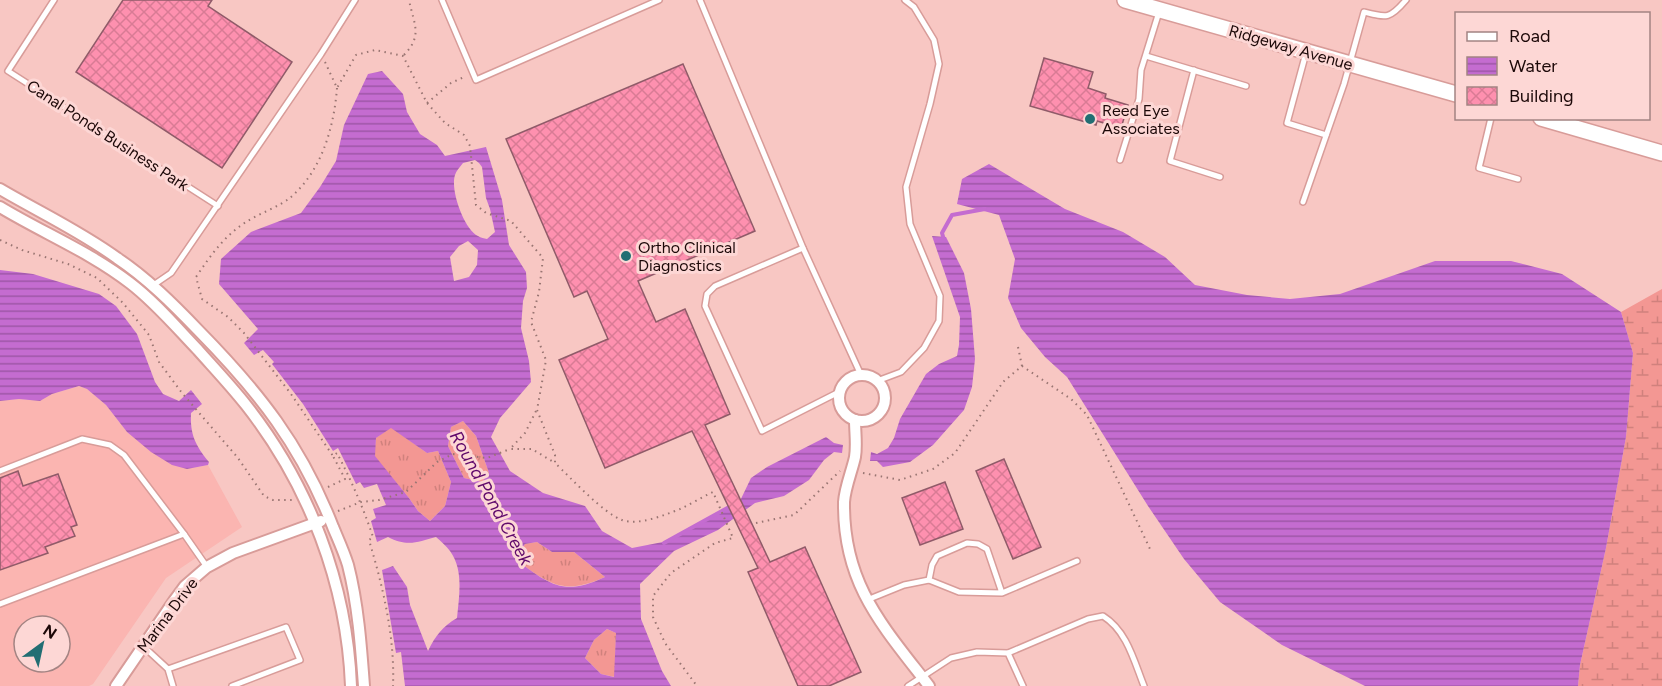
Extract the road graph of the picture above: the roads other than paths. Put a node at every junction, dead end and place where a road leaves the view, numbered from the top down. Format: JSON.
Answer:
{"nodes":[{"id":1,"x":54,"y":0,"type":"edge"},
{"id":2,"x":356,"y":0,"type":"edge"},
{"id":3,"x":442,"y":0,"type":"edge"},
{"id":4,"x":659,"y":0,"type":"edge"},
{"id":5,"x":700,"y":0,"type":"edge"},
{"id":6,"x":904,"y":0,"type":"edge"},
{"id":7,"x":1125,"y":0,"type":"edge"},
{"id":8,"x":1406,"y":0,"type":"edge"},
{"id":9,"x":1163,"y":7,"type":"edge"},
{"id":10,"x":1306,"y":52,"type":"junction"},
{"id":11,"x":1146,"y":56,"type":"junction"},
{"id":12,"x":1349,"y":64,"type":"junction"},
{"id":13,"x":1194,"y":70,"type":"junction"},
{"id":14,"x":1246,"y":86,"type":"dead end"},
{"id":15,"x":1455,"y":94,"type":"edge"},
{"id":16,"x":1491,"y":120,"type":"edge"},
{"id":17,"x":1548,"y":120,"type":"edge"},
{"id":18,"x":1326,"y":135,"type":"junction"},
{"id":19,"x":1662,"y":153,"type":"edge"},
{"id":20,"x":1120,"y":160,"type":"dead end"},
{"id":21,"x":1220,"y":177,"type":"dead end"},
{"id":22,"x":1518,"y":179,"type":"dead end"},
{"id":23,"x":0,"y":189,"type":"edge"},
{"id":24,"x":1303,"y":202,"type":"dead end"},
{"id":25,"x":218,"y":206,"type":"junction"},
{"id":26,"x":0,"y":207,"type":"edge"},
{"id":27,"x":803,"y":248,"type":"junction"},
{"id":28,"x":153,"y":285,"type":"junction"},
{"id":29,"x":142,"y":292,"type":"junction"},
{"id":30,"x":861,"y":375,"type":"junction"},
{"id":31,"x":877,"y":381,"type":"junction"},
{"id":32,"x":839,"y":392,"type":"junction"},
{"id":33,"x":855,"y":420,"type":"junction"},
{"id":34,"x":0,"y":471,"type":"edge"},
{"id":35,"x":330,"y":518,"type":"junction"},
{"id":36,"x":315,"y":523,"type":"junction"},
{"id":37,"x":184,"y":534,"type":"junction"},
{"id":38,"x":1077,"y":561,"type":"dead end"},
{"id":39,"x":207,"y":567,"type":"junction"},
{"id":40,"x":929,"y":580,"type":"junction"},
{"id":41,"x":1002,"y":593,"type":"junction"},
{"id":42,"x":867,"y":600,"type":"junction"},
{"id":43,"x":0,"y":604,"type":"edge"},
{"id":44,"x":143,"y":646,"type":"junction"},
{"id":45,"x":1008,"y":653,"type":"junction"},
{"id":46,"x":168,"y":669,"type":"junction"},
{"id":47,"x":922,"y":676,"type":"junction"},
{"id":48,"x":116,"y":686,"type":"edge"},
{"id":49,"x":174,"y":686,"type":"edge"},
{"id":50,"x":232,"y":686,"type":"edge"},
{"id":51,"x":351,"y":686,"type":"edge"},
{"id":52,"x":364,"y":686,"type":"edge"},
{"id":53,"x":908,"y":686,"type":"edge"},
{"id":54,"x":929,"y":686,"type":"edge"},
{"id":55,"x":1023,"y":686,"type":"edge"},
{"id":56,"x":1144,"y":686,"type":"edge"}],
"edges":[{"from":1,"to":25,"type":"lane","name":"Canal Ponds Business Park"},
{"from":2,"to":25,"type":"lane"},
{"from":3,"to":4,"type":"lane"},
{"from":5,"to":27,"type":"lane"},
{"from":6,"to":31,"type":"lane"},
{"from":7,"to":9,"type":"main road","name":"Ridgeway Avenue"},
{"from":8,"to":12,"type":"lane"},
{"from":9,"to":10,"type":"main road","name":"Ridgeway Avenue"},
{"from":9,"to":11,"type":"lane"},
{"from":10,"to":12,"type":"main road","name":"Ridgeway Avenue"},
{"from":10,"to":18,"type":"lane"},
{"from":11,"to":13,"type":"lane"},
{"from":11,"to":20,"type":"lane"},
{"from":12,"to":15,"type":"main road","name":"Ridgeway Avenue"},
{"from":12,"to":18,"type":"lane"},
{"from":13,"to":14,"type":"lane"},
{"from":13,"to":21,"type":"lane"},
{"from":16,"to":22,"type":"lane"},
{"from":17,"to":19,"type":"main road"},
{"from":18,"to":24,"type":"lane"},
{"from":23,"to":28,"type":"street"},
{"from":25,"to":28,"type":"lane"},
{"from":26,"to":29,"type":"street"},
{"from":27,"to":30,"type":"lane"},
{"from":27,"to":32,"type":"lane"},
{"from":28,"to":29,"type":"lane"},
{"from":28,"to":35,"type":"street"},
{"from":29,"to":36,"type":"street"},
{"from":30,"to":31,"type":"street"},
{"from":30,"to":32,"type":"street"},
{"from":31,"to":33,"type":"street"},
{"from":32,"to":33,"type":"street"},
{"from":33,"to":42,"type":"street"},
{"from":34,"to":37,"type":"lane"},
{"from":35,"to":36,"type":"street","name":"Marina Drive"},
{"from":35,"to":52,"type":"street"},
{"from":36,"to":39,"type":"street","name":"Marina Drive"},
{"from":36,"to":51,"type":"street"},
{"from":37,"to":39,"type":"lane"},
{"from":37,"to":43,"type":"lane"},
{"from":38,"to":41,"type":"lane"},
{"from":39,"to":44,"type":"street","name":"Marina Drive"},
{"from":40,"to":41,"type":"lane"},
{"from":40,"to":41,"type":"lane"},
{"from":40,"to":42,"type":"lane"},
{"from":42,"to":47,"type":"street"},
{"from":44,"to":46,"type":"lane"},
{"from":44,"to":48,"type":"street","name":"Marina Drive"},
{"from":45,"to":47,"type":"lane"},
{"from":45,"to":55,"type":"lane"},
{"from":45,"to":56,"type":"lane"},
{"from":46,"to":49,"type":"lane"},
{"from":46,"to":50,"type":"lane"},
{"from":47,"to":53,"type":"lane"},
{"from":47,"to":54,"type":"street"}]}
